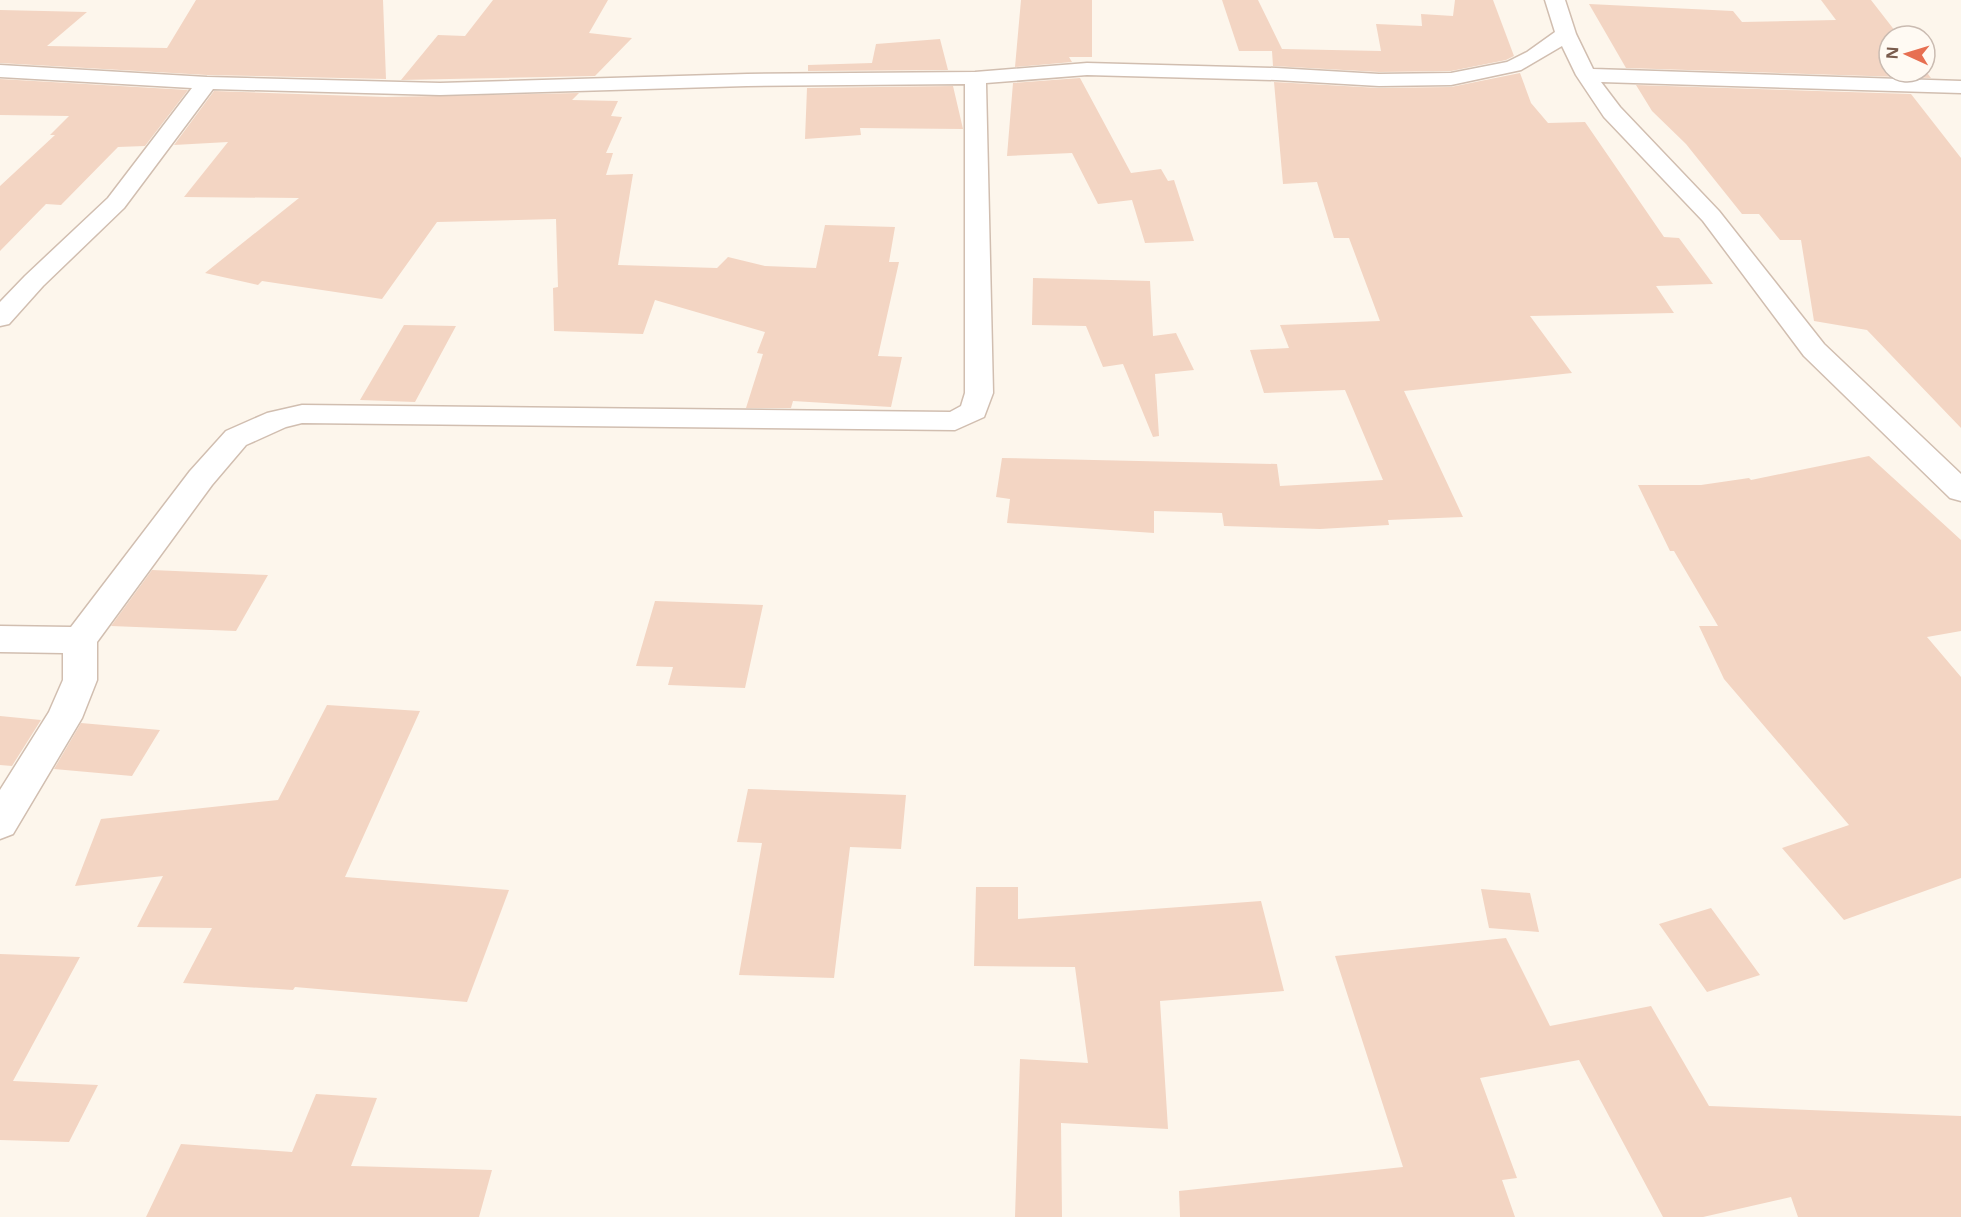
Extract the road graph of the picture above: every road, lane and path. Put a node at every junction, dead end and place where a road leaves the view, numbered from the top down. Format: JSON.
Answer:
{"nodes":[{"id":1,"x":1555,"y":0,"type":"edge"},
{"id":2,"x":1566,"y":34,"type":"junction"},
{"id":3,"x":0,"y":71,"type":"edge"},
{"id":4,"x":1586,"y":75,"type":"junction"},
{"id":5,"x":975,"y":78,"type":"junction"},
{"id":6,"x":207,"y":83,"type":"junction"},
{"id":7,"x":1961,"y":87,"type":"edge"},
{"id":8,"x":0,"y":318,"type":"edge"},
{"id":9,"x":1961,"y":491,"type":"edge"},
{"id":10,"x":0,"y":639,"type":"edge"},
{"id":11,"x":80,"y":640,"type":"junction"},
{"id":12,"x":0,"y":823,"type":"edge"}],
"edges":[{"from":1,"to":2,"type":"street"},
{"from":2,"to":4,"type":"street"},
{"from":2,"to":5,"type":"street"},
{"from":3,"to":6,"type":"street"},
{"from":4,"to":7,"type":"street"},
{"from":4,"to":9,"type":"street"},
{"from":5,"to":6,"type":"street"},
{"from":5,"to":11,"type":"street"},
{"from":6,"to":8,"type":"street"},
{"from":10,"to":11,"type":"street"},
{"from":11,"to":12,"type":"street"}]}
